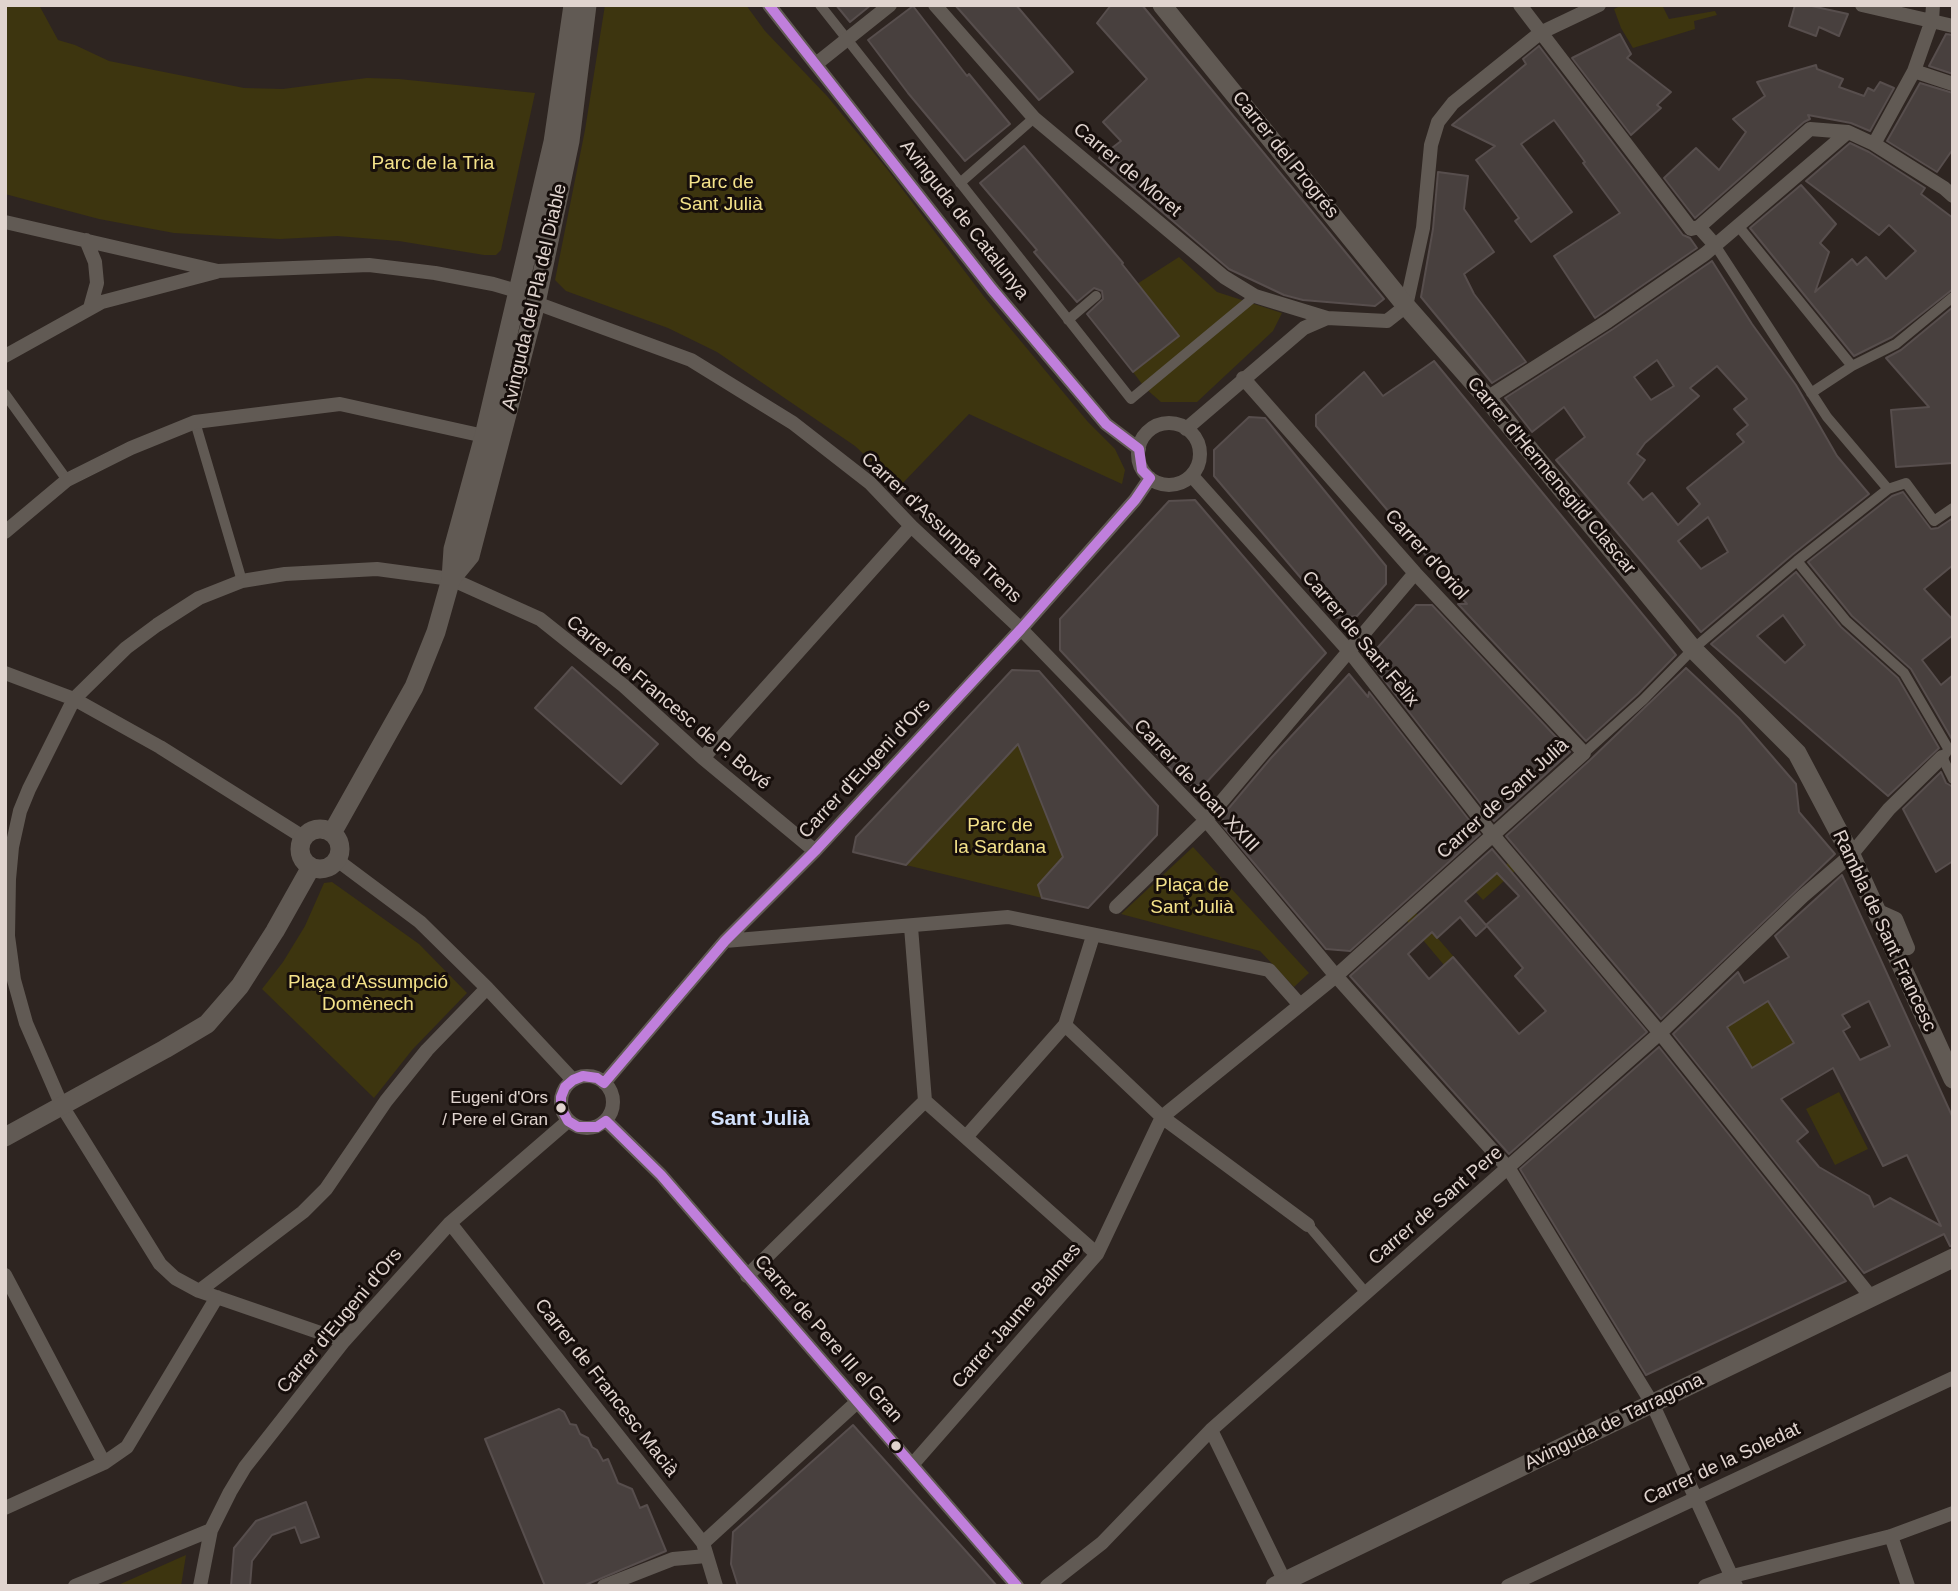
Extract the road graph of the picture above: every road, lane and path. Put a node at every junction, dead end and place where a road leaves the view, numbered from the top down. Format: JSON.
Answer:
{"nodes":[{"id":1,"x":573,"y":5,"type":"edge"},
{"id":2,"x":587,"y":5,"type":"edge"},
{"id":3,"x":768,"y":5,"type":"edge"},
{"id":4,"x":820,"y":5,"type":"edge"},
{"id":5,"x":890,"y":5,"type":"edge"},
{"id":6,"x":935,"y":5,"type":"edge"},
{"id":7,"x":1162,"y":5,"type":"edge"},
{"id":8,"x":1520,"y":5,"type":"edge"},
{"id":9,"x":1599,"y":5,"type":"edge"},
{"id":10,"x":1863,"y":5,"type":"edge"},
{"id":11,"x":1933,"y":5,"type":"edge"},
{"id":12,"x":1932,"y":20,"type":"junction"},
{"id":13,"x":1953,"y":26,"type":"edge"},
{"id":14,"x":1540,"y":33,"type":"junction"},
{"id":15,"x":847,"y":40,"type":"junction"},
{"id":16,"x":816,"y":64,"type":"junction"},
{"id":17,"x":1914,"y":71,"type":"junction"},
{"id":18,"x":1953,"y":84,"type":"edge"},
{"id":19,"x":1034,"y":117,"type":"junction"},
{"id":20,"x":1848,"y":132,"type":"junction"},
{"id":21,"x":1874,"y":145,"type":"junction"},
{"id":22,"x":960,"y":183,"type":"junction"},
{"id":23,"x":1950,"y":187,"type":"edge"},
{"id":24,"x":5,"y":222,"type":"edge"},
{"id":25,"x":1699,"y":227,"type":"junction"},
{"id":26,"x":1739,"y":227,"type":"junction"},
{"id":27,"x":86,"y":240,"type":"junction"},
{"id":28,"x":1714,"y":245,"type":"junction"},
{"id":29,"x":218,"y":271,"type":"junction"},
{"id":30,"x":517,"y":291,"type":"junction"},
{"id":31,"x":1096,"y":296,"type":"dead end"},
{"id":32,"x":1255,"y":296,"type":"junction"},
{"id":33,"x":1953,"y":297,"type":"edge"},
{"id":34,"x":536,"y":303,"type":"junction"},
{"id":35,"x":1406,"y":306,"type":"junction"},
{"id":36,"x":90,"y":308,"type":"junction"},
{"id":37,"x":1327,"y":318,"type":"junction"},
{"id":38,"x":1068,"y":320,"type":"junction"},
{"id":39,"x":5,"y":356,"type":"edge"},
{"id":40,"x":1852,"y":366,"type":"junction"},
{"id":41,"x":1243,"y":378,"type":"junction"},
{"id":42,"x":1811,"y":393,"type":"junction"},
{"id":43,"x":5,"y":394,"type":"edge"},
{"id":44,"x":1487,"y":398,"type":"junction"},
{"id":45,"x":195,"y":422,"type":"junction"},
{"id":46,"x":1186,"y":429,"type":"junction"},
{"id":47,"x":484,"y":436,"type":"junction"},
{"id":48,"x":1139,"y":449,"type":"junction"},
{"id":49,"x":1192,"y":476,"type":"junction"},
{"id":50,"x":1150,"y":478,"type":"junction"},
{"id":51,"x":67,"y":480,"type":"junction"},
{"id":52,"x":1888,"y":489,"type":"junction"},
{"id":53,"x":1953,"y":508,"type":"edge"},
{"id":54,"x":911,"y":526,"type":"junction"},
{"id":55,"x":5,"y":532,"type":"edge"},
{"id":56,"x":1797,"y":561,"type":"junction"},
{"id":57,"x":1415,"y":573,"type":"junction"},
{"id":58,"x":451,"y":579,"type":"junction"},
{"id":59,"x":242,"y":581,"type":"junction"},
{"id":60,"x":1021,"y":629,"type":"junction"},
{"id":61,"x":1693,"y":649,"type":"junction"},
{"id":62,"x":1349,"y":651,"type":"junction"},
{"id":63,"x":5,"y":673,"type":"edge"},
{"id":64,"x":74,"y":699,"type":"junction"},
{"id":65,"x":1948,"y":751,"type":"edge"},
{"id":66,"x":1584,"y":753,"type":"junction"},
{"id":67,"x":703,"y":758,"type":"junction"},
{"id":68,"x":1953,"y":779,"type":"edge"},
{"id":69,"x":1814,"y":783,"type":"joint"},
{"id":70,"x":1206,"y":820,"type":"junction"},
{"id":71,"x":332,"y":832,"type":"junction"},
{"id":72,"x":1492,"y":834,"type":"junction"},
{"id":73,"x":303,"y":837,"type":"junction"},
{"id":74,"x":815,"y":851,"type":"junction"},
{"id":75,"x":1851,"y":855,"type":"junction"},
{"id":76,"x":337,"y":860,"type":"junction"},
{"id":77,"x":311,"y":867,"type":"junction"},
{"id":78,"x":1116,"y":907,"type":"dead end"},
{"id":79,"x":1875,"y":910,"type":"junction"},
{"id":80,"x":911,"y":927,"type":"junction"},
{"id":81,"x":1093,"y":936,"type":"junction"},
{"id":82,"x":725,"y":941,"type":"junction"},
{"id":83,"x":1908,"y":948,"type":"dead end"},
{"id":84,"x":1336,"y":975,"type":"junction"},
{"id":85,"x":487,"y":988,"type":"junction"},
{"id":86,"x":1300,"y":1005,"type":"junction"},
{"id":87,"x":1065,"y":1025,"type":"junction"},
{"id":88,"x":1660,"y":1033,"type":"junction"},
{"id":89,"x":1953,"y":1079,"type":"edge"},
{"id":90,"x":573,"y":1080,"type":"junction"},
{"id":91,"x":604,"y":1083,"type":"junction"},
{"id":92,"x":925,"y":1101,"type":"junction"},
{"id":93,"x":62,"y":1106,"type":"junction"},
{"id":94,"x":1162,"y":1117,"type":"junction"},
{"id":95,"x":568,"y":1121,"type":"junction"},
{"id":96,"x":606,"y":1121,"type":"junction"},
{"id":97,"x":966,"y":1137,"type":"junction"},
{"id":98,"x":5,"y":1138,"type":"edge"},
{"id":99,"x":1509,"y":1169,"type":"junction"},
{"id":100,"x":450,"y":1223,"type":"junction"},
{"id":101,"x":1308,"y":1225,"type":"joint"},
{"id":102,"x":1097,"y":1254,"type":"junction"},
{"id":103,"x":1953,"y":1258,"type":"edge"},
{"id":104,"x":5,"y":1276,"type":"edge"},
{"id":105,"x":747,"y":1276,"type":"junction"},
{"id":106,"x":199,"y":1291,"type":"junction"},
{"id":107,"x":1366,"y":1293,"type":"junction"},
{"id":108,"x":217,"y":1297,"type":"junction"},
{"id":109,"x":1871,"y":1297,"type":"junction"},
{"id":110,"x":344,"y":1341,"type":"junction"},
{"id":111,"x":1953,"y":1378,"type":"edge"},
{"id":112,"x":856,"y":1403,"type":"junction"},
{"id":113,"x":1652,"y":1403,"type":"junction"},
{"id":114,"x":1211,"y":1430,"type":"junction"},
{"id":115,"x":104,"y":1463,"type":"junction"},
{"id":116,"x":912,"y":1465,"type":"junction"},
{"id":117,"x":1697,"y":1497,"type":"junction"},
{"id":118,"x":5,"y":1508,"type":"edge"},
{"id":119,"x":1953,"y":1513,"type":"edge"},
{"id":120,"x":211,"y":1530,"type":"junction"},
{"id":121,"x":1892,"y":1536,"type":"junction"},
{"id":122,"x":705,"y":1549,"type":"junction"},
{"id":123,"x":1735,"y":1581,"type":"edge"},
{"id":124,"x":1282,"y":1584,"type":"edge"},
{"id":125,"x":75,"y":1586,"type":"edge"},
{"id":126,"x":200,"y":1586,"type":"edge"},
{"id":127,"x":604,"y":1586,"type":"edge"},
{"id":128,"x":716,"y":1586,"type":"edge"},
{"id":129,"x":1017,"y":1586,"type":"edge"},
{"id":130,"x":1047,"y":1586,"type":"edge"},
{"id":131,"x":1508,"y":1586,"type":"edge"},
{"id":132,"x":1705,"y":1586,"type":"edge"},
{"id":133,"x":1908,"y":1586,"type":"edge"}],
"edges":[{"from":1,"to":30,"type":"street","name":"Avinguda del Pla del Diable"},
{"from":2,"to":34,"type":"street","name":"Avinguda del Pla del Diable"},
{"from":3,"to":16,"type":"street","name":"Avinguda de Catalunya"},
{"from":4,"to":15,"type":"street"},
{"from":5,"to":15,"type":"street"},
{"from":6,"to":19,"type":"street","name":"Carrer de Moret"},
{"from":7,"to":35,"type":"street","name":"Carrer del Progrés"},
{"from":8,"to":14,"type":"street"},
{"from":9,"to":14,"type":"street"},
{"from":10,"to":12,"type":"street"},
{"from":11,"to":12,"type":"street"},
{"from":12,"to":13,"type":"street"},
{"from":12,"to":17,"type":"street"},
{"from":14,"to":25,"type":"street"},
{"from":14,"to":35,"type":"street"},
{"from":15,"to":16,"type":"street"},
{"from":15,"to":22,"type":"street"},
{"from":16,"to":48,"type":"street","name":"Avinguda de Catalunya"},
{"from":17,"to":18,"type":"street"},
{"from":17,"to":21,"type":"street"},
{"from":19,"to":22,"type":"street"},
{"from":19,"to":32,"type":"street","name":"Carrer de Moret"},
{"from":20,"to":21,"type":"street"},
{"from":20,"to":25,"type":"street"},
{"from":20,"to":26,"type":"street"},
{"from":21,"to":23,"type":"street"},
{"from":22,"to":38,"type":"street"},
{"from":24,"to":27,"type":"street"},
{"from":25,"to":28,"type":"street"},
{"from":26,"to":28,"type":"street"},
{"from":26,"to":40,"type":"street"},
{"from":27,"to":29,"type":"street"},
{"from":27,"to":36,"type":"street"},
{"from":28,"to":42,"type":"street"},
{"from":28,"to":44,"type":"street"},
{"from":29,"to":30,"type":"street"},
{"from":29,"to":36,"type":"street"},
{"from":30,"to":47,"type":"street","name":"Avinguda del Pla del Diable"},
{"from":31,"to":38,"type":"street"},
{"from":32,"to":37,"type":"street","name":"Carrer de Moret"},
{"from":32,"to":38,"type":"street"},
{"from":33,"to":40,"type":"street"},
{"from":34,"to":54,"type":"street","name":"Carrer d'Assumpta Trens"},
{"from":34,"to":58,"type":"street","name":"Avinguda del Pla del Diable"},
{"from":35,"to":37,"type":"street","name":"Carrer de Moret"},
{"from":35,"to":44,"type":"street","name":"Carrer d'Hermenegild Clascar"},
{"from":36,"to":39,"type":"street"},
{"from":37,"to":41,"type":"street"},
{"from":40,"to":42,"type":"street"},
{"from":41,"to":46,"type":"street"},
{"from":41,"to":57,"type":"street","name":"Carrer d'Oriol"},
{"from":42,"to":52,"type":"street"},
{"from":43,"to":51,"type":"street"},
{"from":44,"to":61,"type":"street","name":"Carrer d'Hermenegild Clascar"},
{"from":45,"to":47,"type":"street"},
{"from":45,"to":51,"type":"street"},
{"from":45,"to":59,"type":"street"},
{"from":46,"to":48,"type":"street"},
{"from":46,"to":49,"type":"street"},
{"from":47,"to":58,"type":"street","name":"Avinguda del Pla del Diable"},
{"from":48,"to":50,"type":"street"},
{"from":49,"to":50,"type":"street"},
{"from":49,"to":62,"type":"street","name":"Carrer de Sant Fèlix"},
{"from":50,"to":60,"type":"street","name":"Carrer d'Eugeni d'Ors"},
{"from":51,"to":55,"type":"street"},
{"from":52,"to":53,"type":"street"},
{"from":52,"to":56,"type":"street","name":"Carrer de Sant Julià"},
{"from":54,"to":60,"type":"street","name":"Carrer d'Assumpta Trens"},
{"from":54,"to":67,"type":"street"},
{"from":56,"to":61,"type":"street","name":"Carrer de Sant Julià"},
{"from":56,"to":65,"type":"street"},
{"from":57,"to":62,"type":"street"},
{"from":57,"to":66,"type":"street","name":"Carrer d'Oriol"},
{"from":58,"to":59,"type":"street","name":"Carrer de Francesc de P. Bové"},
{"from":58,"to":67,"type":"street","name":"Carrer de Francesc de P. Bové"},
{"from":58,"to":71,"type":"street","name":"Avinguda del Pla del Diable"},
{"from":59,"to":64,"type":"street","name":"Carrer de Francesc de P. Bové"},
{"from":60,"to":70,"type":"street","name":"Carrer de Joan XXIII"},
{"from":60,"to":74,"type":"street","name":"Carrer d'Eugeni d'Ors"},
{"from":61,"to":66,"type":"street","name":"Carrer de Sant Julià"},
{"from":61,"to":69,"type":"street","name":"Carrer d'Hermenegild Clascar"},
{"from":62,"to":70,"type":"street"},
{"from":62,"to":72,"type":"street","name":"Carrer de Sant Fèlix"},
{"from":63,"to":64,"type":"street"},
{"from":64,"to":73,"type":"street"},
{"from":64,"to":93,"type":"street","name":"Carrer de Francesc de P. Bové"},
{"from":65,"to":68,"type":"street"},
{"from":65,"to":75,"type":"street","name":"Carrer de Sant Pere"},
{"from":66,"to":72,"type":"street","name":"Carrer de Sant Julià"},
{"from":67,"to":74,"type":"street","name":"Carrer de Francesc de P. Bové"},
{"from":69,"to":75,"type":"street","name":"Rambla de Sant Francesc"},
{"from":70,"to":78,"type":"street"},
{"from":70,"to":84,"type":"street","name":"Carrer de Joan XXIII"},
{"from":71,"to":73,"type":"street"},
{"from":71,"to":76,"type":"street"},
{"from":72,"to":84,"type":"street","name":"Carrer de Sant Julià"},
{"from":72,"to":88,"type":"street","name":"Carrer de Sant Fèlix"},
{"from":73,"to":77,"type":"street"},
{"from":74,"to":82,"type":"street","name":"Carrer d'Eugeni d'Ors"},
{"from":75,"to":79,"type":"street","name":"Rambla de Sant Francesc"},
{"from":75,"to":88,"type":"street","name":"Carrer de Sant Pere"},
{"from":76,"to":77,"type":"street"},
{"from":76,"to":85,"type":"street"},
{"from":77,"to":93,"type":"street"},
{"from":79,"to":83,"type":"street"},
{"from":79,"to":89,"type":"street","name":"Rambla de Sant Francesc"},
{"from":80,"to":81,"type":"street"},
{"from":80,"to":82,"type":"street"},
{"from":80,"to":92,"type":"street"},
{"from":81,"to":86,"type":"street"},
{"from":81,"to":87,"type":"street"},
{"from":82,"to":91,"type":"street","name":"Carrer d'Eugeni d'Ors"},
{"from":84,"to":86,"type":"street","name":"Carrer Jaume Balmes"},
{"from":84,"to":99,"type":"street","name":"Carrer de Joan XXIII"},
{"from":85,"to":90,"type":"street"},
{"from":85,"to":106,"type":"street"},
{"from":86,"to":94,"type":"street","name":"Carrer Jaume Balmes"},
{"from":87,"to":94,"type":"street"},
{"from":87,"to":97,"type":"street"},
{"from":88,"to":99,"type":"street","name":"Carrer de Sant Pere"},
{"from":88,"to":109,"type":"street","name":"Carrer de Sant Fèlix"},
{"from":90,"to":91,"type":"street"},
{"from":90,"to":95,"type":"street"},
{"from":91,"to":96,"type":"street"},
{"from":92,"to":97,"type":"street"},
{"from":92,"to":105,"type":"street"},
{"from":93,"to":98,"type":"street"},
{"from":93,"to":106,"type":"street","name":"Carrer de Francesc de P. Bové"},
{"from":94,"to":101,"type":"street"},
{"from":94,"to":102,"type":"street","name":"Carrer Jaume Balmes"},
{"from":95,"to":96,"type":"street"},
{"from":95,"to":100,"type":"street","name":"Carrer d'Eugeni d'Ors"},
{"from":96,"to":105,"type":"street","name":"Carrer de Pere III el Gran"},
{"from":97,"to":102,"type":"street"},
{"from":99,"to":107,"type":"street","name":"Carrer de Sant Pere"},
{"from":99,"to":113,"type":"street","name":"Carrer de Joan XXIII"},
{"from":100,"to":110,"type":"street","name":"Carrer d'Eugeni d'Ors"},
{"from":100,"to":122,"type":"street","name":"Carrer de Francesc Macià"},
{"from":101,"to":107,"type":"street"},
{"from":102,"to":116,"type":"street","name":"Carrer Jaume Balmes"},
{"from":103,"to":109,"type":"street","name":"Avinguda de Tarragona"},
{"from":104,"to":115,"type":"street"},
{"from":105,"to":112,"type":"street","name":"Carrer de Pere III el Gran"},
{"from":106,"to":108,"type":"street","name":"Carrer de Francesc de P. Bové"},
{"from":107,"to":114,"type":"street","name":"Carrer de Sant Pere"},
{"from":108,"to":110,"type":"street","name":"Carrer de Francesc de P. Bové"},
{"from":108,"to":115,"type":"street"},
{"from":109,"to":113,"type":"street","name":"Avinguda de Tarragona"},
{"from":110,"to":120,"type":"street","name":"Carrer d'Eugeni d'Ors"},
{"from":111,"to":117,"type":"street","name":"Carrer de la Soledat"},
{"from":112,"to":116,"type":"street","name":"Carrer de Pere III el Gran"},
{"from":112,"to":122,"type":"street"},
{"from":113,"to":117,"type":"street","name":"Carrer de Joan XXIII"},
{"from":113,"to":124,"type":"street","name":"Avinguda de Tarragona"},
{"from":114,"to":124,"type":"street"},
{"from":114,"to":130,"type":"street","name":"Carrer de Sant Pere"},
{"from":115,"to":118,"type":"street"},
{"from":116,"to":129,"type":"street","name":"Carrer de Pere III el Gran"},
{"from":117,"to":123,"type":"street","name":"Carrer de Joan XXIII"},
{"from":117,"to":131,"type":"street","name":"Carrer de la Soledat"},
{"from":119,"to":121,"type":"street"},
{"from":120,"to":125,"type":"street"},
{"from":120,"to":126,"type":"street","name":"Carrer d'Eugeni d'Ors"},
{"from":121,"to":123,"type":"street"},
{"from":121,"to":133,"type":"street"},
{"from":122,"to":127,"type":"street"},
{"from":122,"to":128,"type":"street","name":"Carrer de Francesc Macià"},
{"from":123,"to":132,"type":"street"}]}
